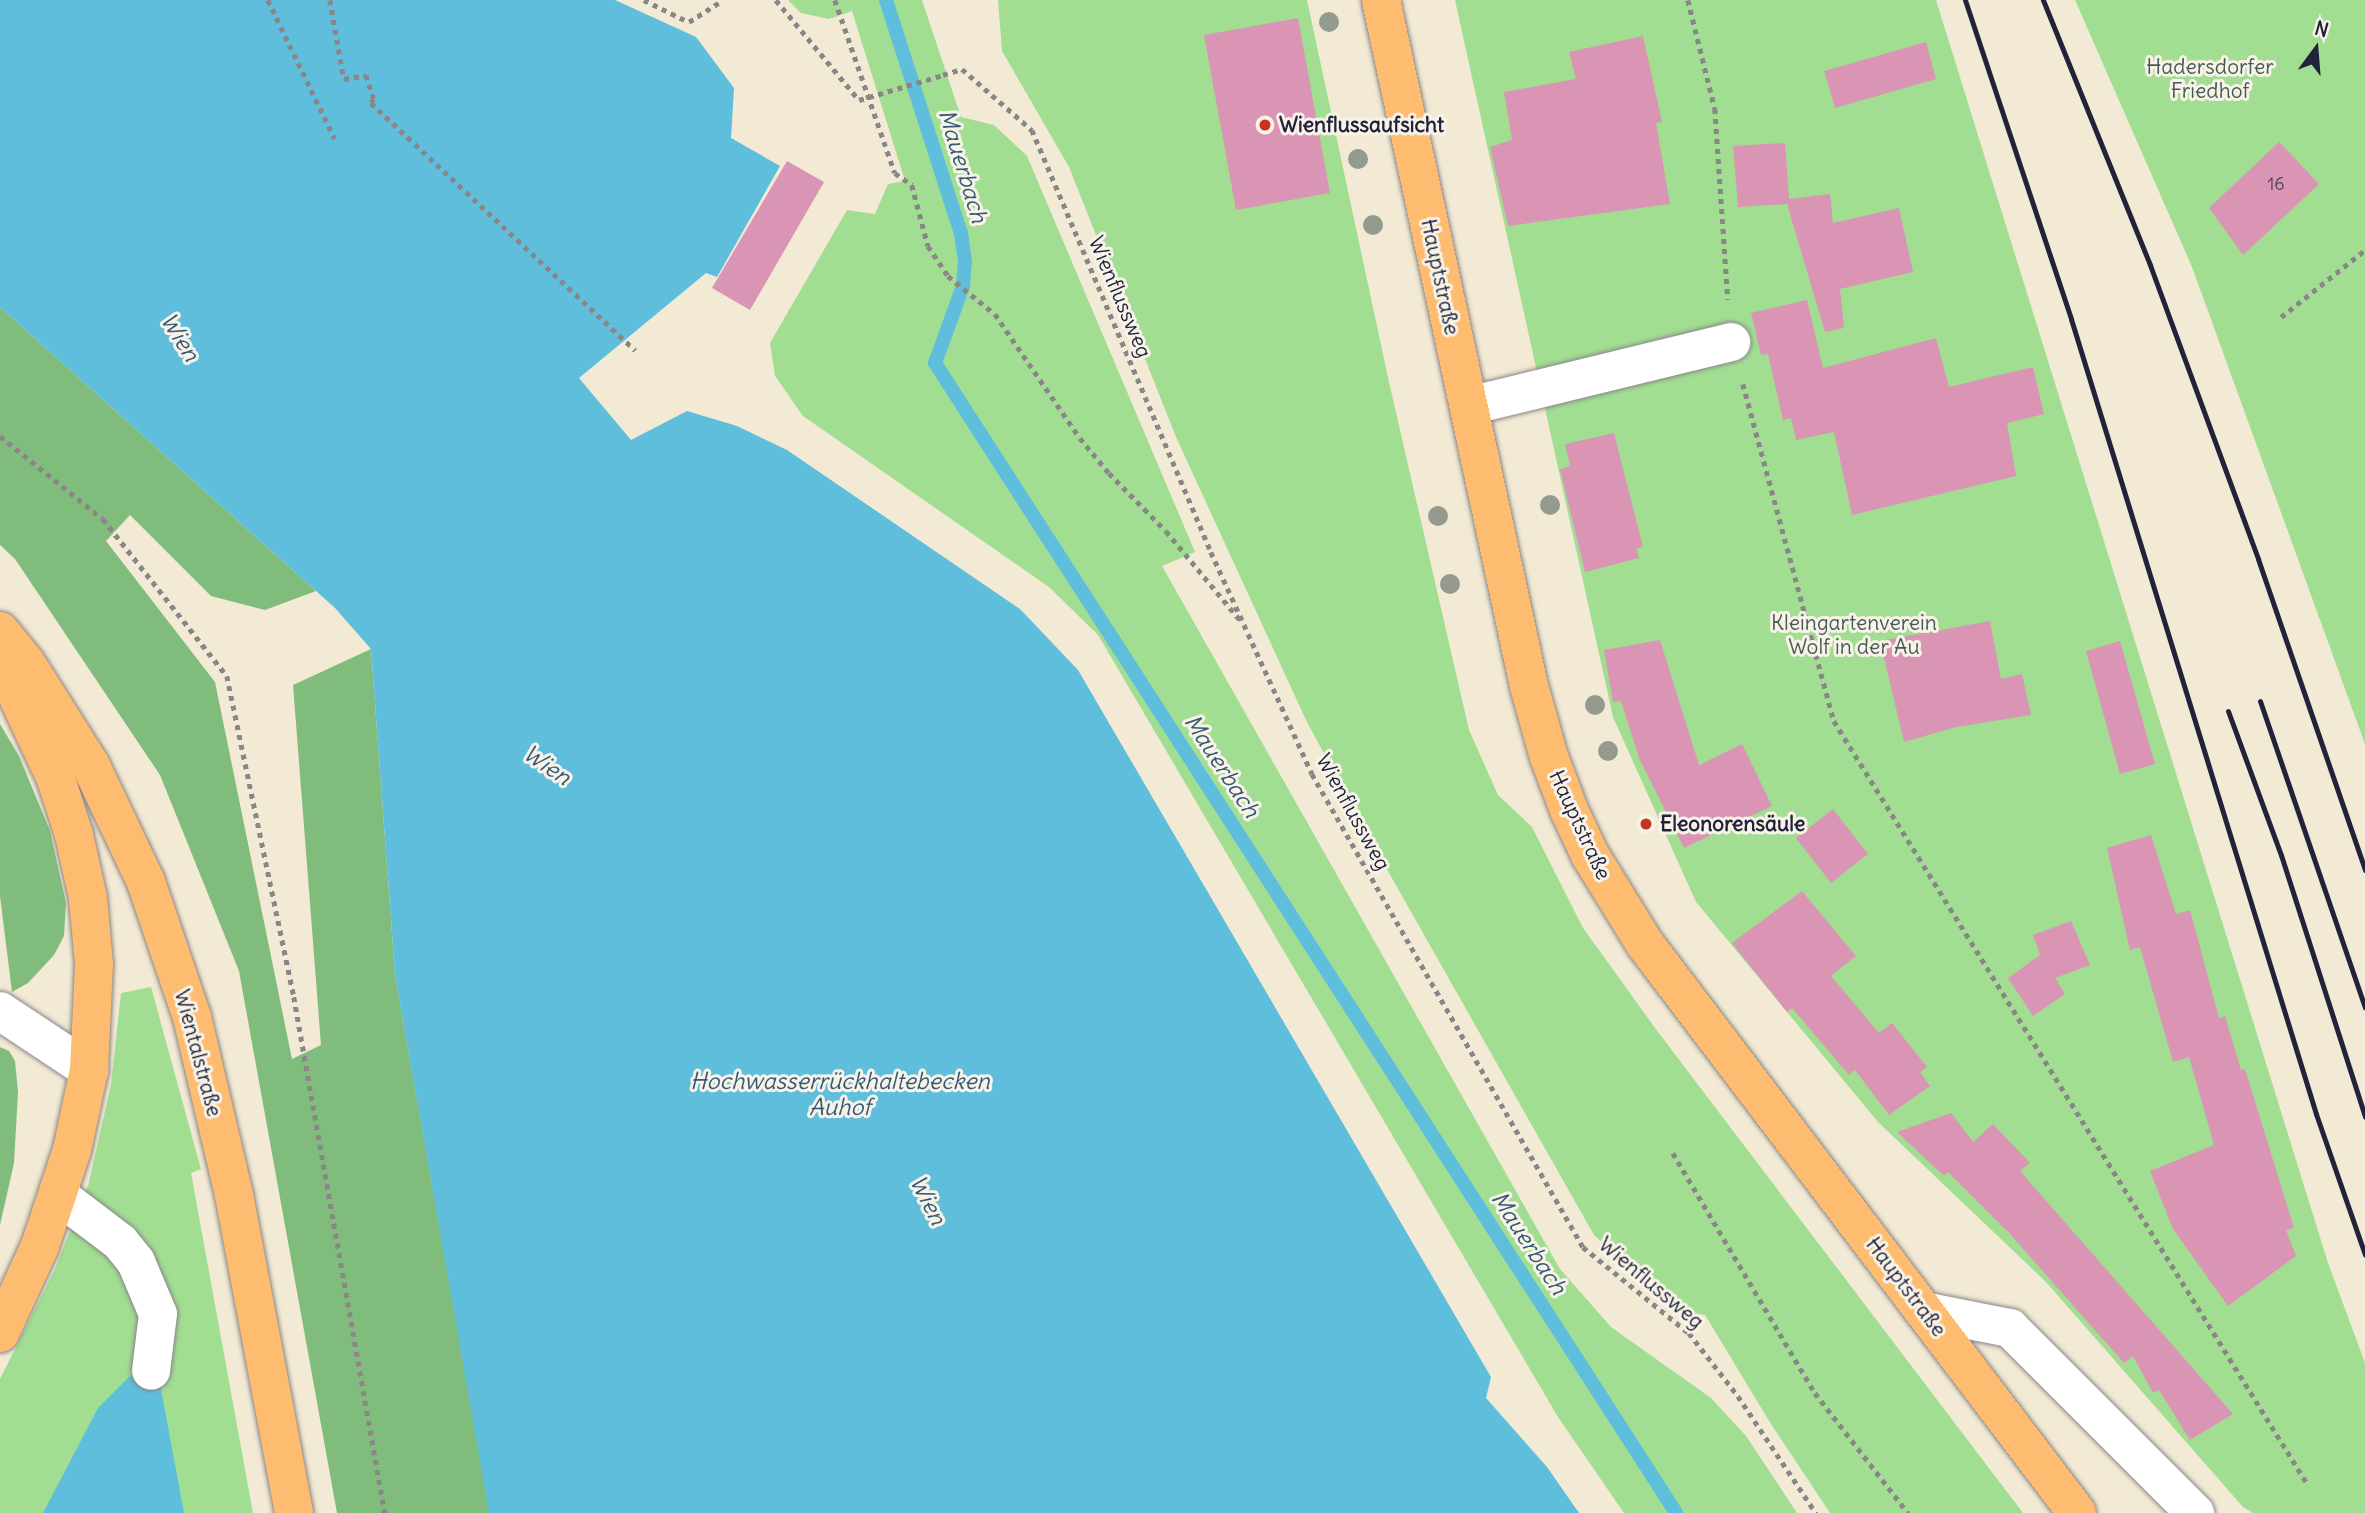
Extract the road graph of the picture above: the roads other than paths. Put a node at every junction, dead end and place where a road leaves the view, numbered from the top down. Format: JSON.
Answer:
{"nodes":[{"id":1,"x":1381,"y":0,"type":"edge"},
{"id":2,"x":1731,"y":342,"type":"road end"},
{"id":3,"x":1469,"y":406,"type":"junction"},
{"id":4,"x":0,"y":631,"type":"edge"},
{"id":5,"x":0,"y":660,"type":"edge"},
{"id":6,"x":0,"y":1011,"type":"edge"},
{"id":7,"x":89,"y":1070,"type":"junction"},
{"id":8,"x":58,"y":1195,"type":"junction"},
{"id":9,"x":1924,"y":1311,"type":"junction"},
{"id":10,"x":0,"y":1333,"type":"edge"},
{"id":11,"x":151,"y":1371,"type":"dead end"},
{"id":12,"x":294,"y":1513,"type":"edge"},
{"id":13,"x":2077,"y":1513,"type":"edge"},
{"id":14,"x":2195,"y":1513,"type":"edge"}],
"edges":[{"from":1,"to":3,"type":"main road","name":"Hauptstraße"},
{"from":2,"to":3,"type":"lane"},
{"from":3,"to":9,"type":"main road","name":"Hauptstraße"},
{"from":4,"to":12,"type":"main road","name":"Wientalstraße"},
{"from":5,"to":7,"type":"main road"},
{"from":6,"to":7,"type":"lane"},
{"from":7,"to":8,"type":"main road"},
{"from":8,"to":10,"type":"main road"},
{"from":8,"to":11,"type":"lane"},
{"from":9,"to":13,"type":"main road","name":"Hauptstraße"},
{"from":9,"to":14,"type":"lane"}]}
